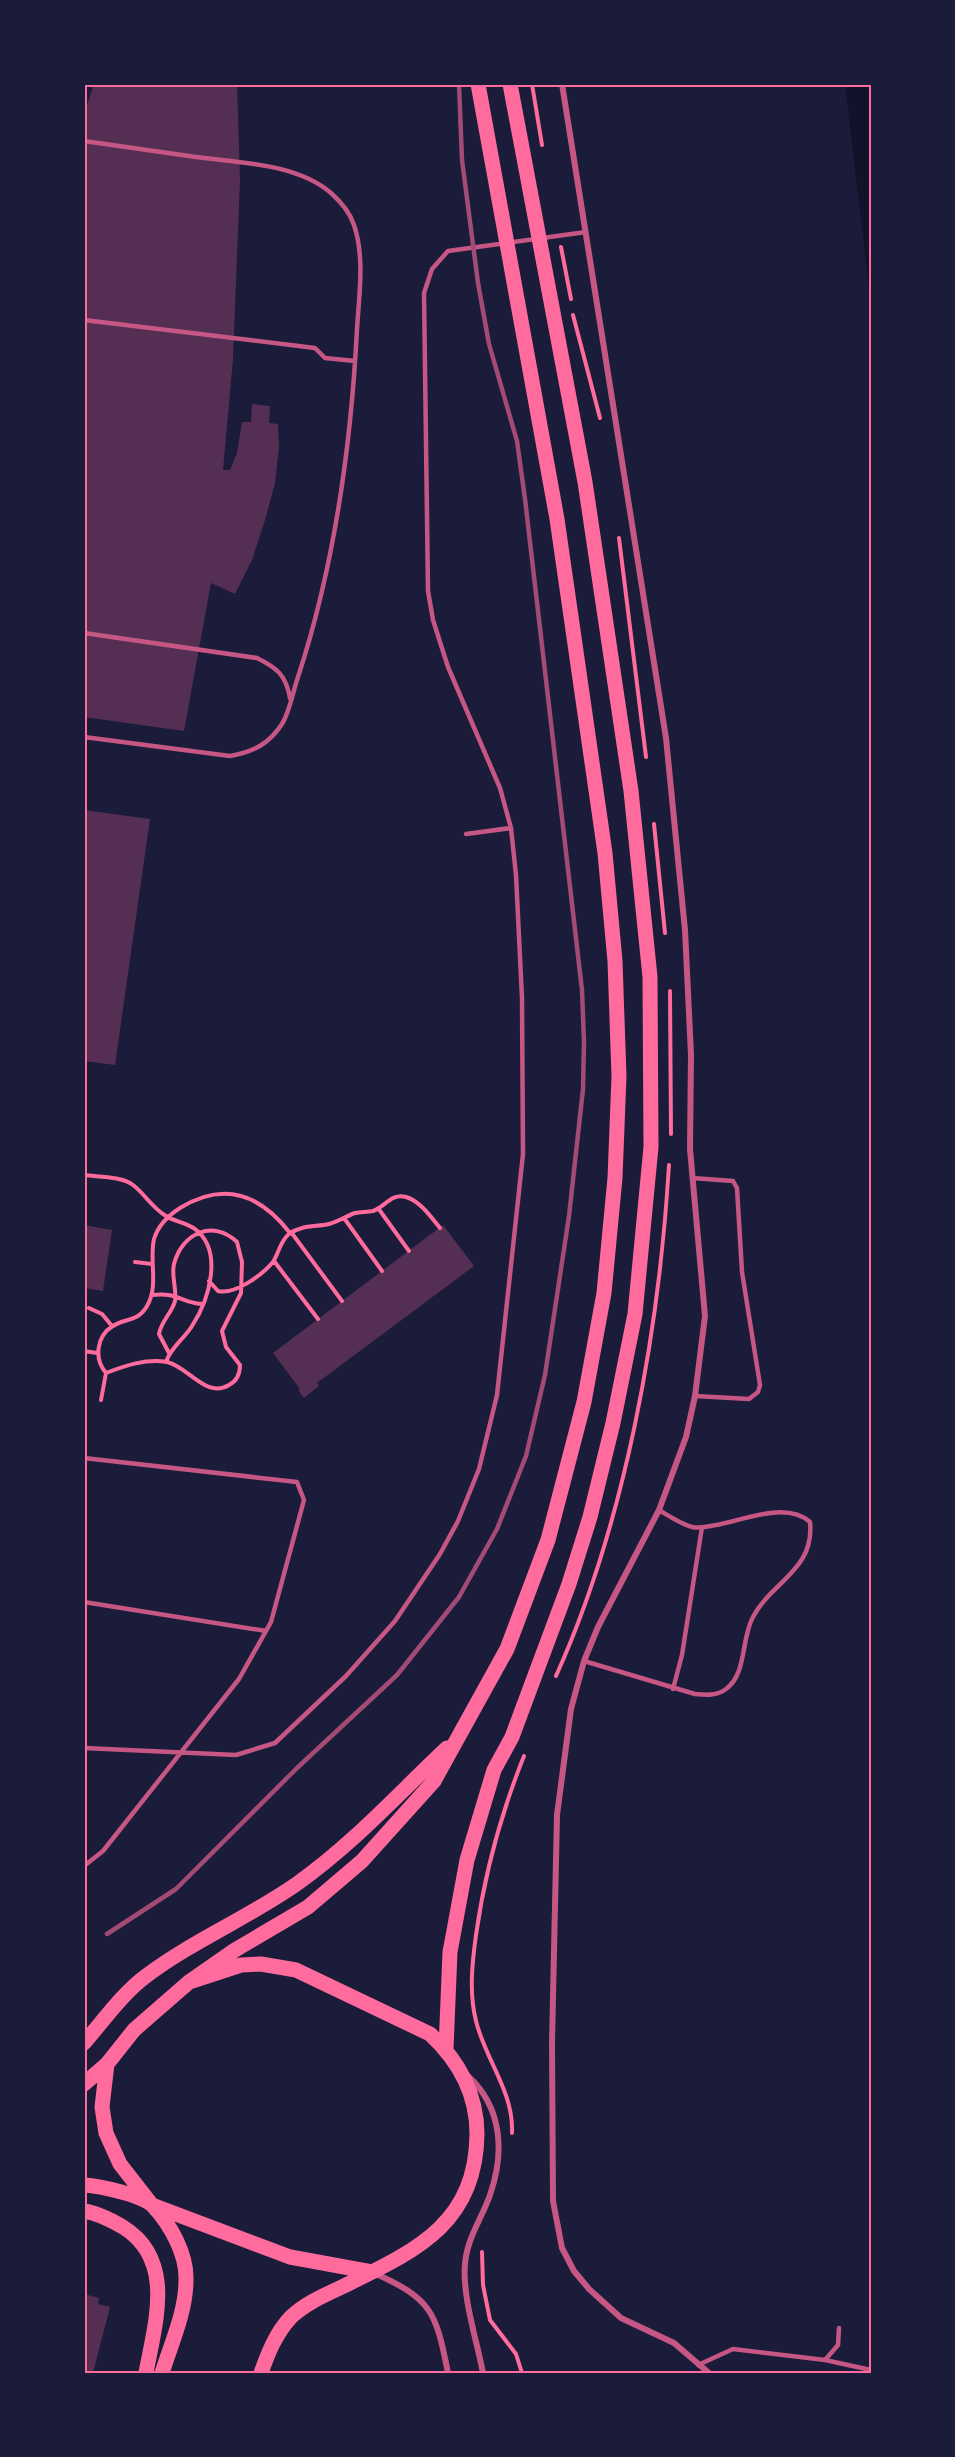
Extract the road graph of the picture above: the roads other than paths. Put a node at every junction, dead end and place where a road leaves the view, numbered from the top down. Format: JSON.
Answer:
{"nodes":[{"id":1,"x":478,"y":84,"type":"edge"},
{"id":2,"x":510,"y":84,"type":"edge"},
{"id":3,"x":562,"y":84,"type":"edge"},
{"id":4,"x":84,"y":141,"type":"edge"},
{"id":5,"x":586,"y":232,"type":"junction"},
{"id":6,"x":84,"y":320,"type":"edge"},
{"id":7,"x":355,"y":361,"type":"junction"},
{"id":8,"x":84,"y":633,"type":"edge"},
{"id":9,"x":290,"y":700,"type":"junction"},
{"id":10,"x":84,"y":737,"type":"edge"},
{"id":11,"x":511,"y":828,"type":"junction"},
{"id":12,"x":466,"y":834,"type":"dead end"},
{"id":13,"x":692,"y":1178,"type":"junction"},
{"id":14,"x":695,"y":1396,"type":"junction"},
{"id":15,"x":84,"y":1458,"type":"edge"},
{"id":16,"x":659,"y":1510,"type":"junction"},
{"id":17,"x":702,"y":1527,"type":"junction"},
{"id":18,"x":84,"y":1602,"type":"edge"},
{"id":19,"x":266,"y":1631,"type":"junction"},
{"id":20,"x":584,"y":1661,"type":"junction"},
{"id":21,"x":673,"y":1689,"type":"junction"},
{"id":22,"x":458,"y":1737,"type":"junction"},
{"id":23,"x":84,"y":1748,"type":"edge"},
{"id":24,"x":182,"y":1754,"type":"junction"},
{"id":25,"x":84,"y":1866,"type":"edge"},
{"id":26,"x":189,"y":1982,"type":"junction"},
{"id":27,"x":84,"y":2043,"type":"edge"},
{"id":28,"x":446,"y":2049,"type":"junction"},
{"id":29,"x":107,"y":2064,"type":"junction"},
{"id":30,"x":459,"y":2068,"type":"junction"},
{"id":31,"x":84,"y":2085,"type":"edge"},
{"id":32,"x":84,"y":2185,"type":"edge"},
{"id":33,"x":152,"y":2205,"type":"junction"},
{"id":34,"x":84,"y":2211,"type":"edge"},
{"id":35,"x":372,"y":2272,"type":"junction"},
{"id":36,"x":839,"y":2328,"type":"dead end"},
{"id":37,"x":825,"y":2360,"type":"junction"},
{"id":38,"x":698,"y":2365,"type":"junction"},
{"id":39,"x":871,"y":2370,"type":"edge"},
{"id":40,"x":146,"y":2373,"type":"edge"},
{"id":41,"x":162,"y":2373,"type":"edge"},
{"id":42,"x":261,"y":2373,"type":"edge"},
{"id":43,"x":448,"y":2373,"type":"edge"},
{"id":44,"x":483,"y":2373,"type":"edge"},
{"id":45,"x":697,"y":2373,"type":"edge"},
{"id":46,"x":709,"y":2373,"type":"edge"}],
"edges":[{"from":1,"to":22,"type":"main road"},
{"from":2,"to":28,"type":"main road"},
{"from":3,"to":5,"type":"street"},
{"from":4,"to":7,"type":"lane"},
{"from":5,"to":11,"type":"lane"},
{"from":5,"to":13,"type":"street"},
{"from":6,"to":7,"type":"lane"},
{"from":7,"to":9,"type":"lane"},
{"from":8,"to":9,"type":"lane"},
{"from":9,"to":10,"type":"lane"},
{"from":11,"to":12,"type":"lane"},
{"from":11,"to":24,"type":"lane"},
{"from":13,"to":14,"type":"street"},
{"from":13,"to":14,"type":"lane"},
{"from":14,"to":16,"type":"street"},
{"from":15,"to":19,"type":"lane"},
{"from":16,"to":17,"type":"lane"},
{"from":16,"to":20,"type":"street"},
{"from":17,"to":21,"type":"lane"},
{"from":17,"to":21,"type":"lane"},
{"from":18,"to":19,"type":"lane"},
{"from":19,"to":24,"type":"lane"},
{"from":20,"to":21,"type":"lane"},
{"from":20,"to":38,"type":"street"},
{"from":22,"to":26,"type":"main road"},
{"from":22,"to":27,"type":"main road"},
{"from":23,"to":24,"type":"lane"},
{"from":24,"to":25,"type":"lane"},
{"from":26,"to":28,"type":"main road"},
{"from":26,"to":29,"type":"main road"},
{"from":28,"to":30,"type":"main road"},
{"from":29,"to":31,"type":"main road"},
{"from":29,"to":33,"type":"main road"},
{"from":30,"to":35,"type":"main road"},
{"from":30,"to":44,"type":"street"},
{"from":32,"to":33,"type":"main road"},
{"from":33,"to":35,"type":"main road"},
{"from":33,"to":41,"type":"main road"},
{"from":34,"to":40,"type":"main road"},
{"from":35,"to":42,"type":"main road"},
{"from":35,"to":43,"type":"street"},
{"from":36,"to":37,"type":"lane"},
{"from":37,"to":38,"type":"lane"},
{"from":37,"to":39,"type":"lane"},
{"from":38,"to":45,"type":"street"},
{"from":38,"to":46,"type":"street"}]}
